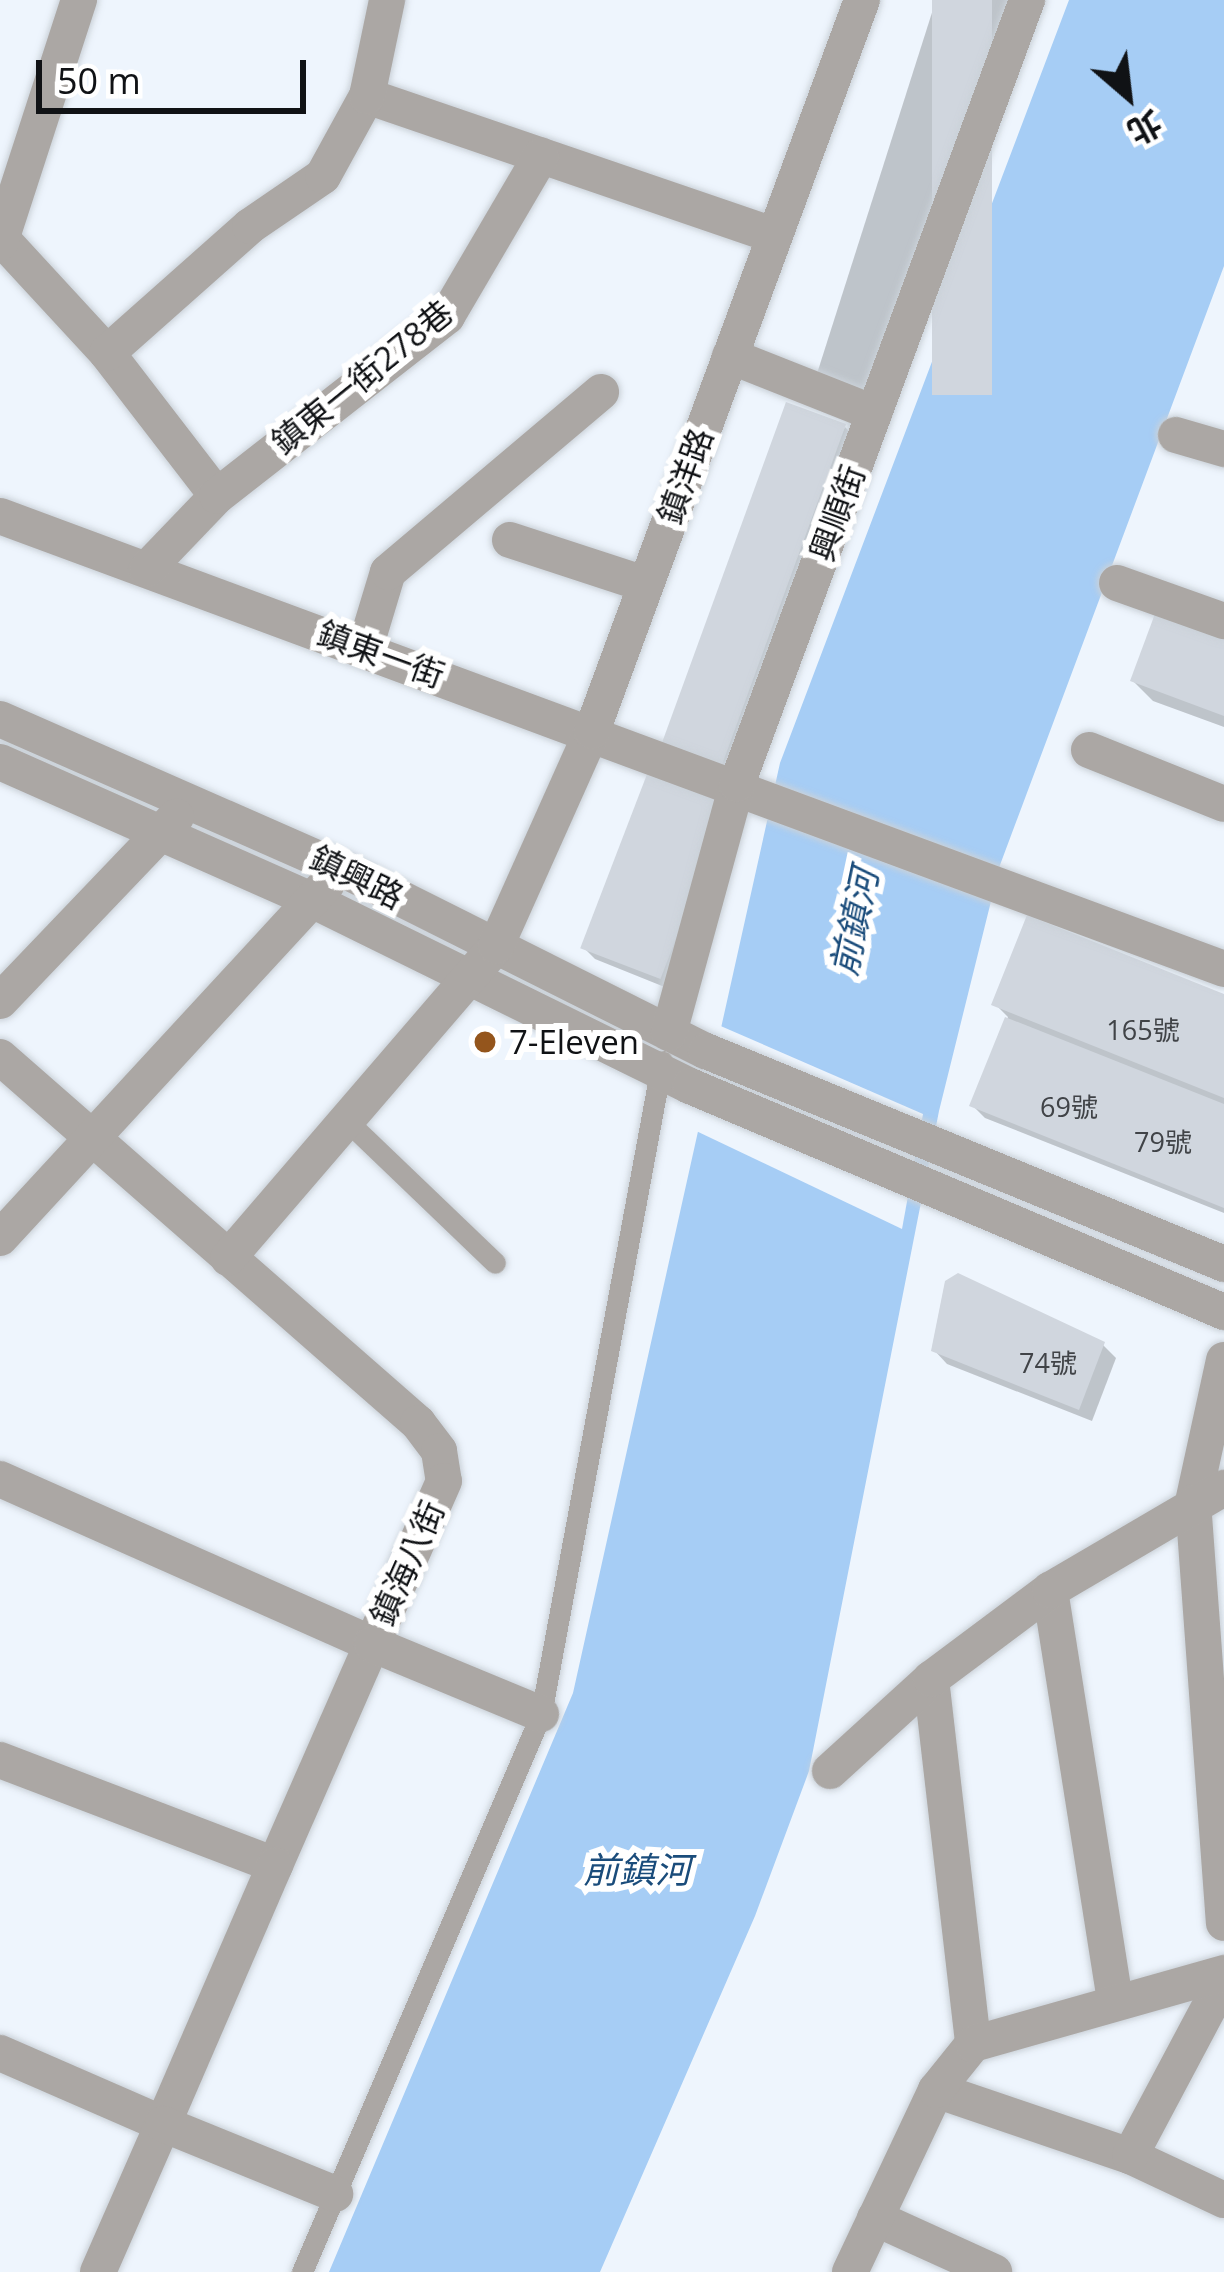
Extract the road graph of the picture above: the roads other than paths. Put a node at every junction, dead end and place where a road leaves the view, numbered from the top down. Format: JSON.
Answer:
{"nodes":[{"id":1,"x":80,"y":0,"type":"edge"},
{"id":2,"x":386,"y":0,"type":"edge"},
{"id":3,"x":862,"y":0,"type":"edge"},
{"id":4,"x":1027,"y":0,"type":"edge"},
{"id":5,"x":368,"y":96,"type":"junction"},
{"id":6,"x":541,"y":156,"type":"junction"},
{"id":7,"x":775,"y":235,"type":"junction"},
{"id":8,"x":1,"y":240,"type":"edge"},
{"id":9,"x":107,"y":353,"type":"junction"},
{"id":10,"x":730,"y":356,"type":"junction"},
{"id":11,"x":601,"y":392,"type":"dead end"},
{"id":12,"x":874,"y":413,"type":"junction"},
{"id":13,"x":1176,"y":435,"type":"dead end"},
{"id":14,"x":1224,"y":449,"type":"edge"},
{"id":15,"x":218,"y":496,"type":"junction"},
{"id":16,"x":0,"y":516,"type":"edge"},
{"id":17,"x":510,"y":540,"type":"dead end"},
{"id":18,"x":146,"y":569,"type":"junction"},
{"id":19,"x":1117,"y":583,"type":"dead end"},
{"id":20,"x":645,"y":584,"type":"junction"},
{"id":21,"x":1224,"y":621,"type":"edge"},
{"id":22,"x":364,"y":648,"type":"junction"},
{"id":23,"x":0,"y":719,"type":"edge"},
{"id":24,"x":592,"y":731,"type":"junction"},
{"id":25,"x":35,"y":733,"type":"junction"},
{"id":26,"x":1089,"y":750,"type":"dead end"},
{"id":27,"x":2,"y":767,"type":"edge"},
{"id":28,"x":750,"y":789,"type":"junction"},
{"id":29,"x":193,"y":800,"type":"junction"},
{"id":30,"x":1224,"y":803,"type":"edge"},
{"id":31,"x":161,"y":831,"type":"junction"},
{"id":32,"x":342,"y":868,"type":"junction"},
{"id":33,"x":312,"y":900,"type":"junction"},
{"id":34,"x":496,"y":946,"type":"junction"},
{"id":35,"x":1224,"y":969,"type":"edge"},
{"id":36,"x":470,"y":981,"type":"junction"},
{"id":37,"x":0,"y":1001,"type":"edge"},
{"id":38,"x":669,"y":1033,"type":"junction"},
{"id":39,"x":0,"y":1057,"type":"edge"},
{"id":40,"x":675,"y":1078,"type":"junction"},
{"id":41,"x":344,"y":1118,"type":"junction"},
{"id":42,"x":88,"y":1136,"type":"junction"},
{"id":43,"x":0,"y":1238,"type":"edge"},
{"id":44,"x":228,"y":1258,"type":"junction"},
{"id":45,"x":495,"y":1263,"type":"dead end"},
{"id":46,"x":1224,"y":1264,"type":"edge"},
{"id":47,"x":1224,"y":1312,"type":"edge"},
{"id":48,"x":1224,"y":1360,"type":"edge"},
{"id":49,"x":0,"y":1479,"type":"edge"},
{"id":50,"x":1209,"y":1495,"type":"edge"},
{"id":51,"x":1050,"y":1590,"type":"junction"},
{"id":52,"x":372,"y":1644,"type":"junction"},
{"id":53,"x":931,"y":1679,"type":"junction"},
{"id":54,"x":542,"y":1714,"type":"junction"},
{"id":55,"x":0,"y":1760,"type":"edge"},
{"id":56,"x":830,"y":1772,"type":"dead end"},
{"id":57,"x":275,"y":1865,"type":"junction"},
{"id":58,"x":1224,"y":1923,"type":"edge"},
{"id":59,"x":1224,"y":1976,"type":"edge"},
{"id":60,"x":1115,"y":2000,"type":"junction"},
{"id":61,"x":973,"y":2044,"type":"junction"},
{"id":62,"x":0,"y":2054,"type":"edge"},
{"id":63,"x":936,"y":2090,"type":"junction"},
{"id":64,"x":163,"y":2124,"type":"junction"},
{"id":65,"x":1130,"y":2156,"type":"junction"},
{"id":66,"x":335,"y":2194,"type":"junction"},
{"id":67,"x":1224,"y":2200,"type":"edge"},
{"id":68,"x":875,"y":2218,"type":"junction"},
{"id":69,"x":98,"y":2272,"type":"edge"},
{"id":70,"x":302,"y":2272,"type":"edge"},
{"id":71,"x":850,"y":2272,"type":"edge"},
{"id":72,"x":994,"y":2272,"type":"edge"}],
"edges":[{"from":1,"to":8,"type":"street"},
{"from":2,"to":5,"type":"street"},
{"from":3,"to":7,"type":"street","name":"鎮洋路"},
{"from":4,"to":12,"type":"street","name":"興順街"},
{"from":5,"to":6,"type":"street"},
{"from":5,"to":9,"type":"street"},
{"from":6,"to":7,"type":"street"},
{"from":6,"to":15,"type":"street","name":"鎮東一街278巷"},
{"from":7,"to":10,"type":"street","name":"鎮洋路"},
{"from":8,"to":9,"type":"street"},
{"from":9,"to":15,"type":"street"},
{"from":10,"to":12,"type":"street"},
{"from":10,"to":20,"type":"street","name":"鎮洋路"},
{"from":11,"to":22,"type":"street"},
{"from":12,"to":28,"type":"street","name":"興順街"},
{"from":13,"to":14,"type":"street"},
{"from":15,"to":18,"type":"street","name":"鎮東一街278巷"},
{"from":16,"to":18,"type":"street","name":"鎮東一街"},
{"from":17,"to":20,"type":"street"},
{"from":18,"to":22,"type":"street","name":"鎮東一街"},
{"from":19,"to":21,"type":"street"},
{"from":20,"to":24,"type":"street","name":"鎮洋路"},
{"from":22,"to":24,"type":"street","name":"鎮東一街"},
{"from":23,"to":25,"type":"street","name":"鎮興路"},
{"from":24,"to":28,"type":"street","name":"鎮東一街"},
{"from":24,"to":34,"type":"street","name":"鎮洋路"},
{"from":25,"to":27,"type":"street"},
{"from":25,"to":29,"type":"street","name":"鎮興路"},
{"from":26,"to":30,"type":"street"},
{"from":27,"to":31,"type":"street","name":"鎮興路"},
{"from":28,"to":35,"type":"street","name":"鎮東一街"},
{"from":28,"to":38,"type":"street","name":"興順街"},
{"from":29,"to":31,"type":"street"},
{"from":29,"to":32,"type":"street","name":"鎮興路"},
{"from":31,"to":33,"type":"street","name":"鎮興路"},
{"from":31,"to":37,"type":"street"},
{"from":32,"to":33,"type":"street"},
{"from":32,"to":34,"type":"street","name":"鎮興路"},
{"from":33,"to":36,"type":"street","name":"鎮興路"},
{"from":33,"to":42,"type":"street"},
{"from":34,"to":36,"type":"street","name":"鎮洋路"},
{"from":34,"to":38,"type":"street","name":"鎮興路"},
{"from":36,"to":40,"type":"street","name":"鎮興路"},
{"from":36,"to":41,"type":"street","name":"鎮洋路"},
{"from":38,"to":40,"type":"lane"},
{"from":38,"to":46,"type":"street","name":"鎮興路"},
{"from":39,"to":42,"type":"street","name":"鎮海八街"},
{"from":40,"to":47,"type":"street","name":"鎮興路"},
{"from":40,"to":54,"type":"lane"},
{"from":41,"to":44,"type":"street","name":"鎮洋路"},
{"from":41,"to":45,"type":"lane"},
{"from":42,"to":43,"type":"street"},
{"from":42,"to":44,"type":"street","name":"鎮海八街"},
{"from":44,"to":52,"type":"street","name":"鎮海八街"},
{"from":48,"to":50,"type":"street"},
{"from":49,"to":52,"type":"street","name":"鎮海八街"},
{"from":50,"to":51,"type":"street"},
{"from":50,"to":58,"type":"street"},
{"from":51,"to":53,"type":"street"},
{"from":51,"to":60,"type":"street"},
{"from":52,"to":54,"type":"street"},
{"from":52,"to":57,"type":"street"},
{"from":53,"to":56,"type":"street"},
{"from":53,"to":61,"type":"street"},
{"from":54,"to":66,"type":"lane"},
{"from":55,"to":57,"type":"street"},
{"from":57,"to":64,"type":"street"},
{"from":59,"to":60,"type":"street"},
{"from":59,"to":65,"type":"street"},
{"from":60,"to":61,"type":"street"},
{"from":61,"to":63,"type":"street"},
{"from":62,"to":64,"type":"street"},
{"from":63,"to":65,"type":"street"},
{"from":63,"to":68,"type":"street"},
{"from":64,"to":66,"type":"street"},
{"from":64,"to":69,"type":"street"},
{"from":65,"to":67,"type":"street"},
{"from":66,"to":70,"type":"lane"},
{"from":68,"to":71,"type":"street"},
{"from":68,"to":72,"type":"street"}]}
